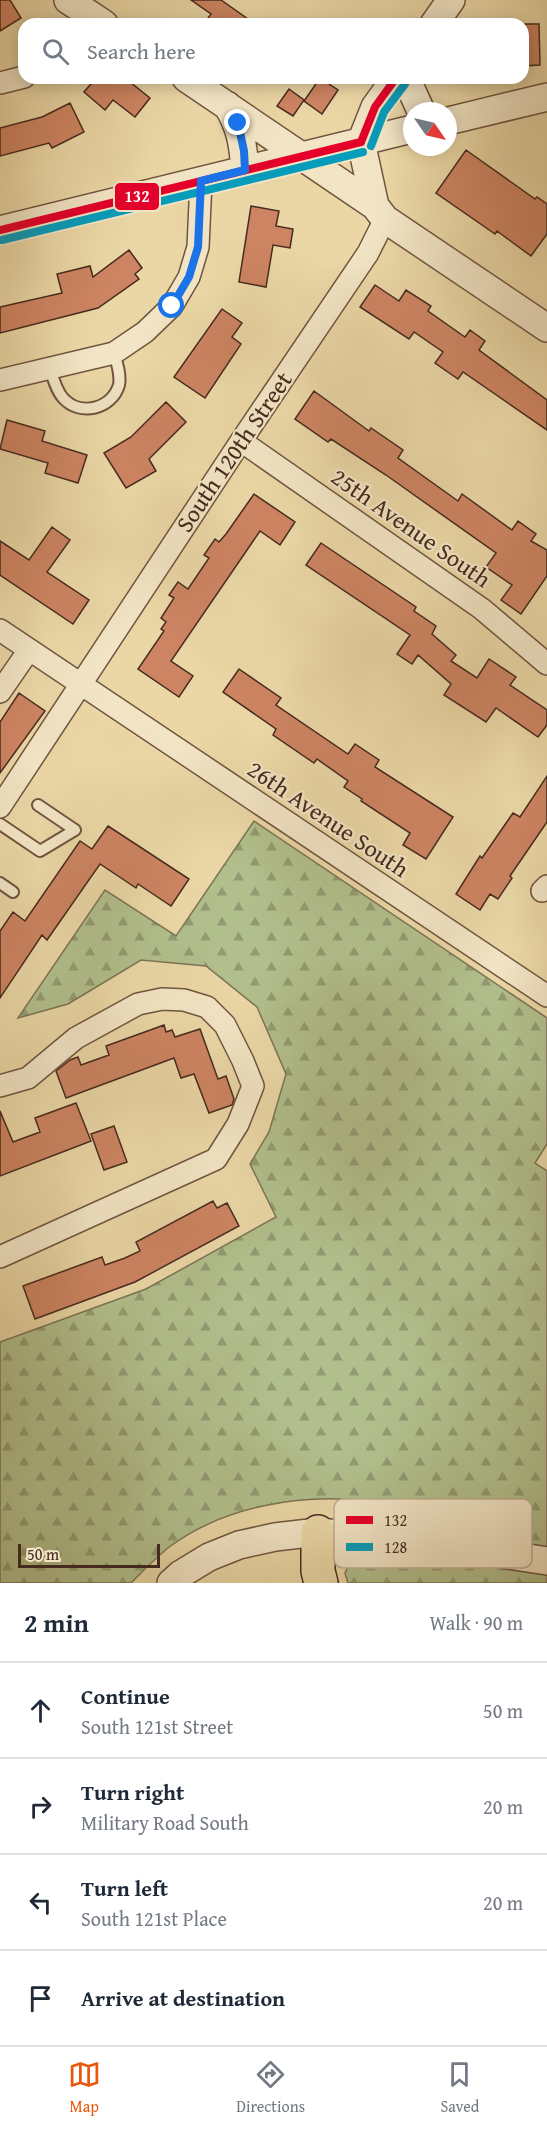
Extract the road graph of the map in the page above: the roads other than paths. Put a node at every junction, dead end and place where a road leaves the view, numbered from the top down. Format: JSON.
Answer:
{"nodes":[{"id":1,"x":451,"y":0,"type":"edge"},
{"id":2,"x":438,"y":18,"type":"edge"},
{"id":3,"x":18,"y":78,"type":"edge"},
{"id":4,"x":0,"y":83,"type":"edge"},
{"id":5,"x":195,"y":84,"type":"edge"},
{"id":6,"x":392,"y":84,"type":"edge"},
{"id":7,"x":409,"y":84,"type":"edge"},
{"id":8,"x":547,"y":97,"type":"edge"},
{"id":9,"x":417,"y":102,"type":"edge"},
{"id":10,"x":227,"y":105,"type":"junction"},
{"id":11,"x":457,"y":119,"type":"edge"},
{"id":12,"x":403,"y":131,"type":"edge"},
{"id":13,"x":360,"y":142,"type":"junction"},
{"id":14,"x":302,"y":156,"type":"junction"},
{"id":15,"x":245,"y":170,"type":"junction"},
{"id":16,"x":201,"y":181,"type":"junction"},
{"id":17,"x":380,"y":212,"type":"junction"},
{"id":18,"x":0,"y":230,"type":"edge"},
{"id":19,"x":547,"y":328,"type":"edge"},
{"id":20,"x":114,"y":353,"type":"junction"},
{"id":21,"x":50,"y":368,"type":"junction"},
{"id":22,"x":0,"y":380,"type":"edge"},
{"id":23,"x":241,"y":441,"type":"junction"},
{"id":24,"x":0,"y":630,"type":"edge"},
{"id":25,"x":29,"y":650,"type":"junction"},
{"id":26,"x":547,"y":664,"type":"edge"},
{"id":27,"x":80,"y":684,"type":"junction"},
{"id":28,"x":0,"y":692,"type":"edge"},
{"id":29,"x":38,"y":805,"type":"dead end"},
{"id":30,"x":0,"y":807,"type":"edge"},
{"id":31,"x":0,"y":824,"type":"edge"},
{"id":32,"x":0,"y":883,"type":"edge"},
{"id":33,"x":14,"y":892,"type":"dead end"},
{"id":34,"x":547,"y":996,"type":"edge"},
{"id":35,"x":0,"y":1086,"type":"edge"},
{"id":36,"x":0,"y":1257,"type":"edge"},
{"id":37,"x":318,"y":1532,"type":"junction"},
{"id":38,"x":334,"y":1534,"type":"edge"},
{"id":39,"x":532,"y":1558,"type":"edge"},
{"id":40,"x":547,"y":1560,"type":"edge"},
{"id":41,"x":171,"y":1583,"type":"edge"},
{"id":42,"x":321,"y":1583,"type":"edge"}],
"edges":[{"from":1,"to":2,"type":"street"},
{"from":3,"to":4,"type":"street"},
{"from":5,"to":10,"type":"street"},
{"from":6,"to":13,"type":"street"},
{"from":7,"to":9,"type":"street"},
{"from":8,"to":11,"type":"street"},
{"from":10,"to":14,"type":"street"},
{"from":10,"to":15,"type":"street"},
{"from":12,"to":13,"type":"street"},
{"from":13,"to":14,"type":"street"},
{"from":13,"to":17,"type":"street"},
{"from":14,"to":15,"type":"street"},
{"from":14,"to":17,"type":"street"},
{"from":15,"to":16,"type":"street"},
{"from":16,"to":18,"type":"street"},
{"from":16,"to":20,"type":"street"},
{"from":17,"to":19,"type":"street"},
{"from":17,"to":23,"type":"street","name":"South 120th Street"},
{"from":20,"to":21,"type":"street"},
{"from":20,"to":21,"type":"lane"},
{"from":21,"to":22,"type":"street"},
{"from":23,"to":26,"type":"street","name":"25th Avenue South"},
{"from":23,"to":27,"type":"street","name":"South 120th Street"},
{"from":24,"to":25,"type":"street","name":"26th Avenue South"},
{"from":25,"to":27,"type":"street","name":"26th Avenue South"},
{"from":25,"to":28,"type":"street"},
{"from":27,"to":30,"type":"street"},
{"from":27,"to":34,"type":"street","name":"26th Avenue South"},
{"from":29,"to":31,"type":"lane"},
{"from":32,"to":33,"type":"lane"},
{"from":35,"to":36,"type":"street"},
{"from":37,"to":38,"type":"street"},
{"from":37,"to":41,"type":"street"},
{"from":37,"to":42,"type":"highway"},
{"from":39,"to":40,"type":"street"}]}
